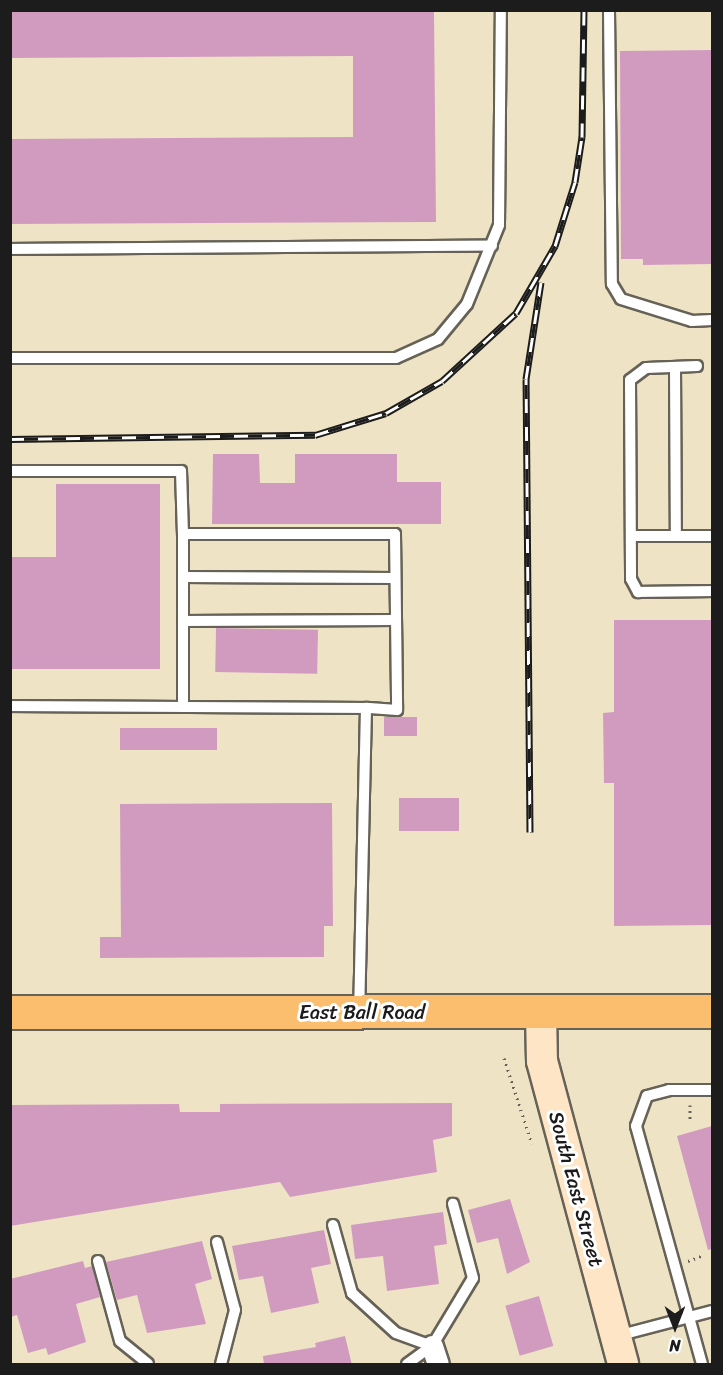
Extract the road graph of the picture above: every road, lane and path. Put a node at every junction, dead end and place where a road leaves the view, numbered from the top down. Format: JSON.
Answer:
{"nodes":[{"id":1,"x":501,"y":10,"type":"edge"},
{"id":2,"x":609,"y":10,"type":"edge"},
{"id":3,"x":492,"y":246,"type":"junction"},
{"id":4,"x":10,"y":249,"type":"edge"},
{"id":5,"x":712,"y":320,"type":"edge"},
{"id":6,"x":10,"y":358,"type":"edge"},
{"id":7,"x":697,"y":366,"type":"dead end"},
{"id":8,"x":675,"y":367,"type":"junction"},
{"id":9,"x":10,"y":471,"type":"edge"},
{"id":10,"x":183,"y":534,"type":"junction"},
{"id":11,"x":631,"y":536,"type":"junction"},
{"id":12,"x":676,"y":536,"type":"junction"},
{"id":13,"x":712,"y":536,"type":"edge"},
{"id":14,"x":183,"y":577,"type":"junction"},
{"id":15,"x":395,"y":578,"type":"junction"},
{"id":16,"x":712,"y":591,"type":"edge"},
{"id":17,"x":396,"y":620,"type":"junction"},
{"id":18,"x":183,"y":621,"type":"junction"},
{"id":19,"x":10,"y":706,"type":"edge"},
{"id":20,"x":183,"y":707,"type":"junction"},
{"id":21,"x":366,"y":708,"type":"junction"},
{"id":22,"x":541,"y":1011,"type":"junction"},
{"id":23,"x":712,"y":1011,"type":"edge"},
{"id":24,"x":10,"y":1012,"type":"edge"},
{"id":25,"x":359,"y":1012,"type":"junction"},
{"id":26,"x":504,"y":1058,"type":"dead end"},
{"id":27,"x":712,"y":1090,"type":"edge"},
{"id":28,"x":690,"y":1105,"type":"dead end"},
{"id":29,"x":690,"y":1120,"type":"dead end"},
{"id":30,"x":532,"y":1144,"type":"dead end"},
{"id":31,"x":453,"y":1204,"type":"dead end"},
{"id":32,"x":333,"y":1224,"type":"dead end"},
{"id":33,"x":217,"y":1242,"type":"dead end"},
{"id":34,"x":701,"y":1256,"type":"dead end"},
{"id":35,"x":98,"y":1261,"type":"dead end"},
{"id":36,"x":685,"y":1262,"type":"dead end"},
{"id":37,"x":712,"y":1311,"type":"edge"},
{"id":38,"x":689,"y":1318,"type":"junction"},
{"id":39,"x":615,"y":1336,"type":"junction"},
{"id":40,"x":435,"y":1355,"type":"edge"},
{"id":41,"x":148,"y":1365,"type":"edge"},
{"id":42,"x":221,"y":1365,"type":"edge"},
{"id":43,"x":406,"y":1365,"type":"edge"},
{"id":44,"x":623,"y":1365,"type":"edge"},
{"id":45,"x":702,"y":1365,"type":"edge"}],
"edges":[{"from":1,"to":3,"type":"lane"},
{"from":2,"to":5,"type":"lane"},
{"from":3,"to":4,"type":"lane"},
{"from":3,"to":6,"type":"lane"},
{"from":7,"to":8,"type":"lane"},
{"from":8,"to":11,"type":"lane"},
{"from":8,"to":12,"type":"lane"},
{"from":9,"to":10,"type":"lane"},
{"from":10,"to":14,"type":"lane"},
{"from":10,"to":15,"type":"lane"},
{"from":11,"to":12,"type":"lane"},
{"from":11,"to":16,"type":"lane"},
{"from":12,"to":13,"type":"lane"},
{"from":14,"to":15,"type":"lane"},
{"from":14,"to":18,"type":"lane"},
{"from":15,"to":17,"type":"lane"},
{"from":17,"to":18,"type":"lane"},
{"from":17,"to":21,"type":"lane"},
{"from":18,"to":20,"type":"lane"},
{"from":19,"to":20,"type":"lane"},
{"from":20,"to":21,"type":"lane"},
{"from":21,"to":25,"type":"lane"},
{"from":22,"to":23,"type":"main road","name":"East Ball Road"},
{"from":22,"to":25,"type":"main road","name":"East Ball Road"},
{"from":22,"to":39,"type":"street","name":"South East Street"},
{"from":24,"to":25,"type":"main road","name":"East Ball Road"},
{"from":26,"to":30,"type":"path"},
{"from":27,"to":38,"type":"lane"},
{"from":28,"to":29,"type":"path"},
{"from":31,"to":40,"type":"lane"},
{"from":32,"to":40,"type":"lane"},
{"from":33,"to":42,"type":"lane"},
{"from":34,"to":36,"type":"path"},
{"from":35,"to":41,"type":"lane"},
{"from":37,"to":38,"type":"lane"},
{"from":38,"to":39,"type":"lane"},
{"from":38,"to":45,"type":"lane"},
{"from":39,"to":44,"type":"street","name":"South East Street"},
{"from":40,"to":43,"type":"lane"}]}
